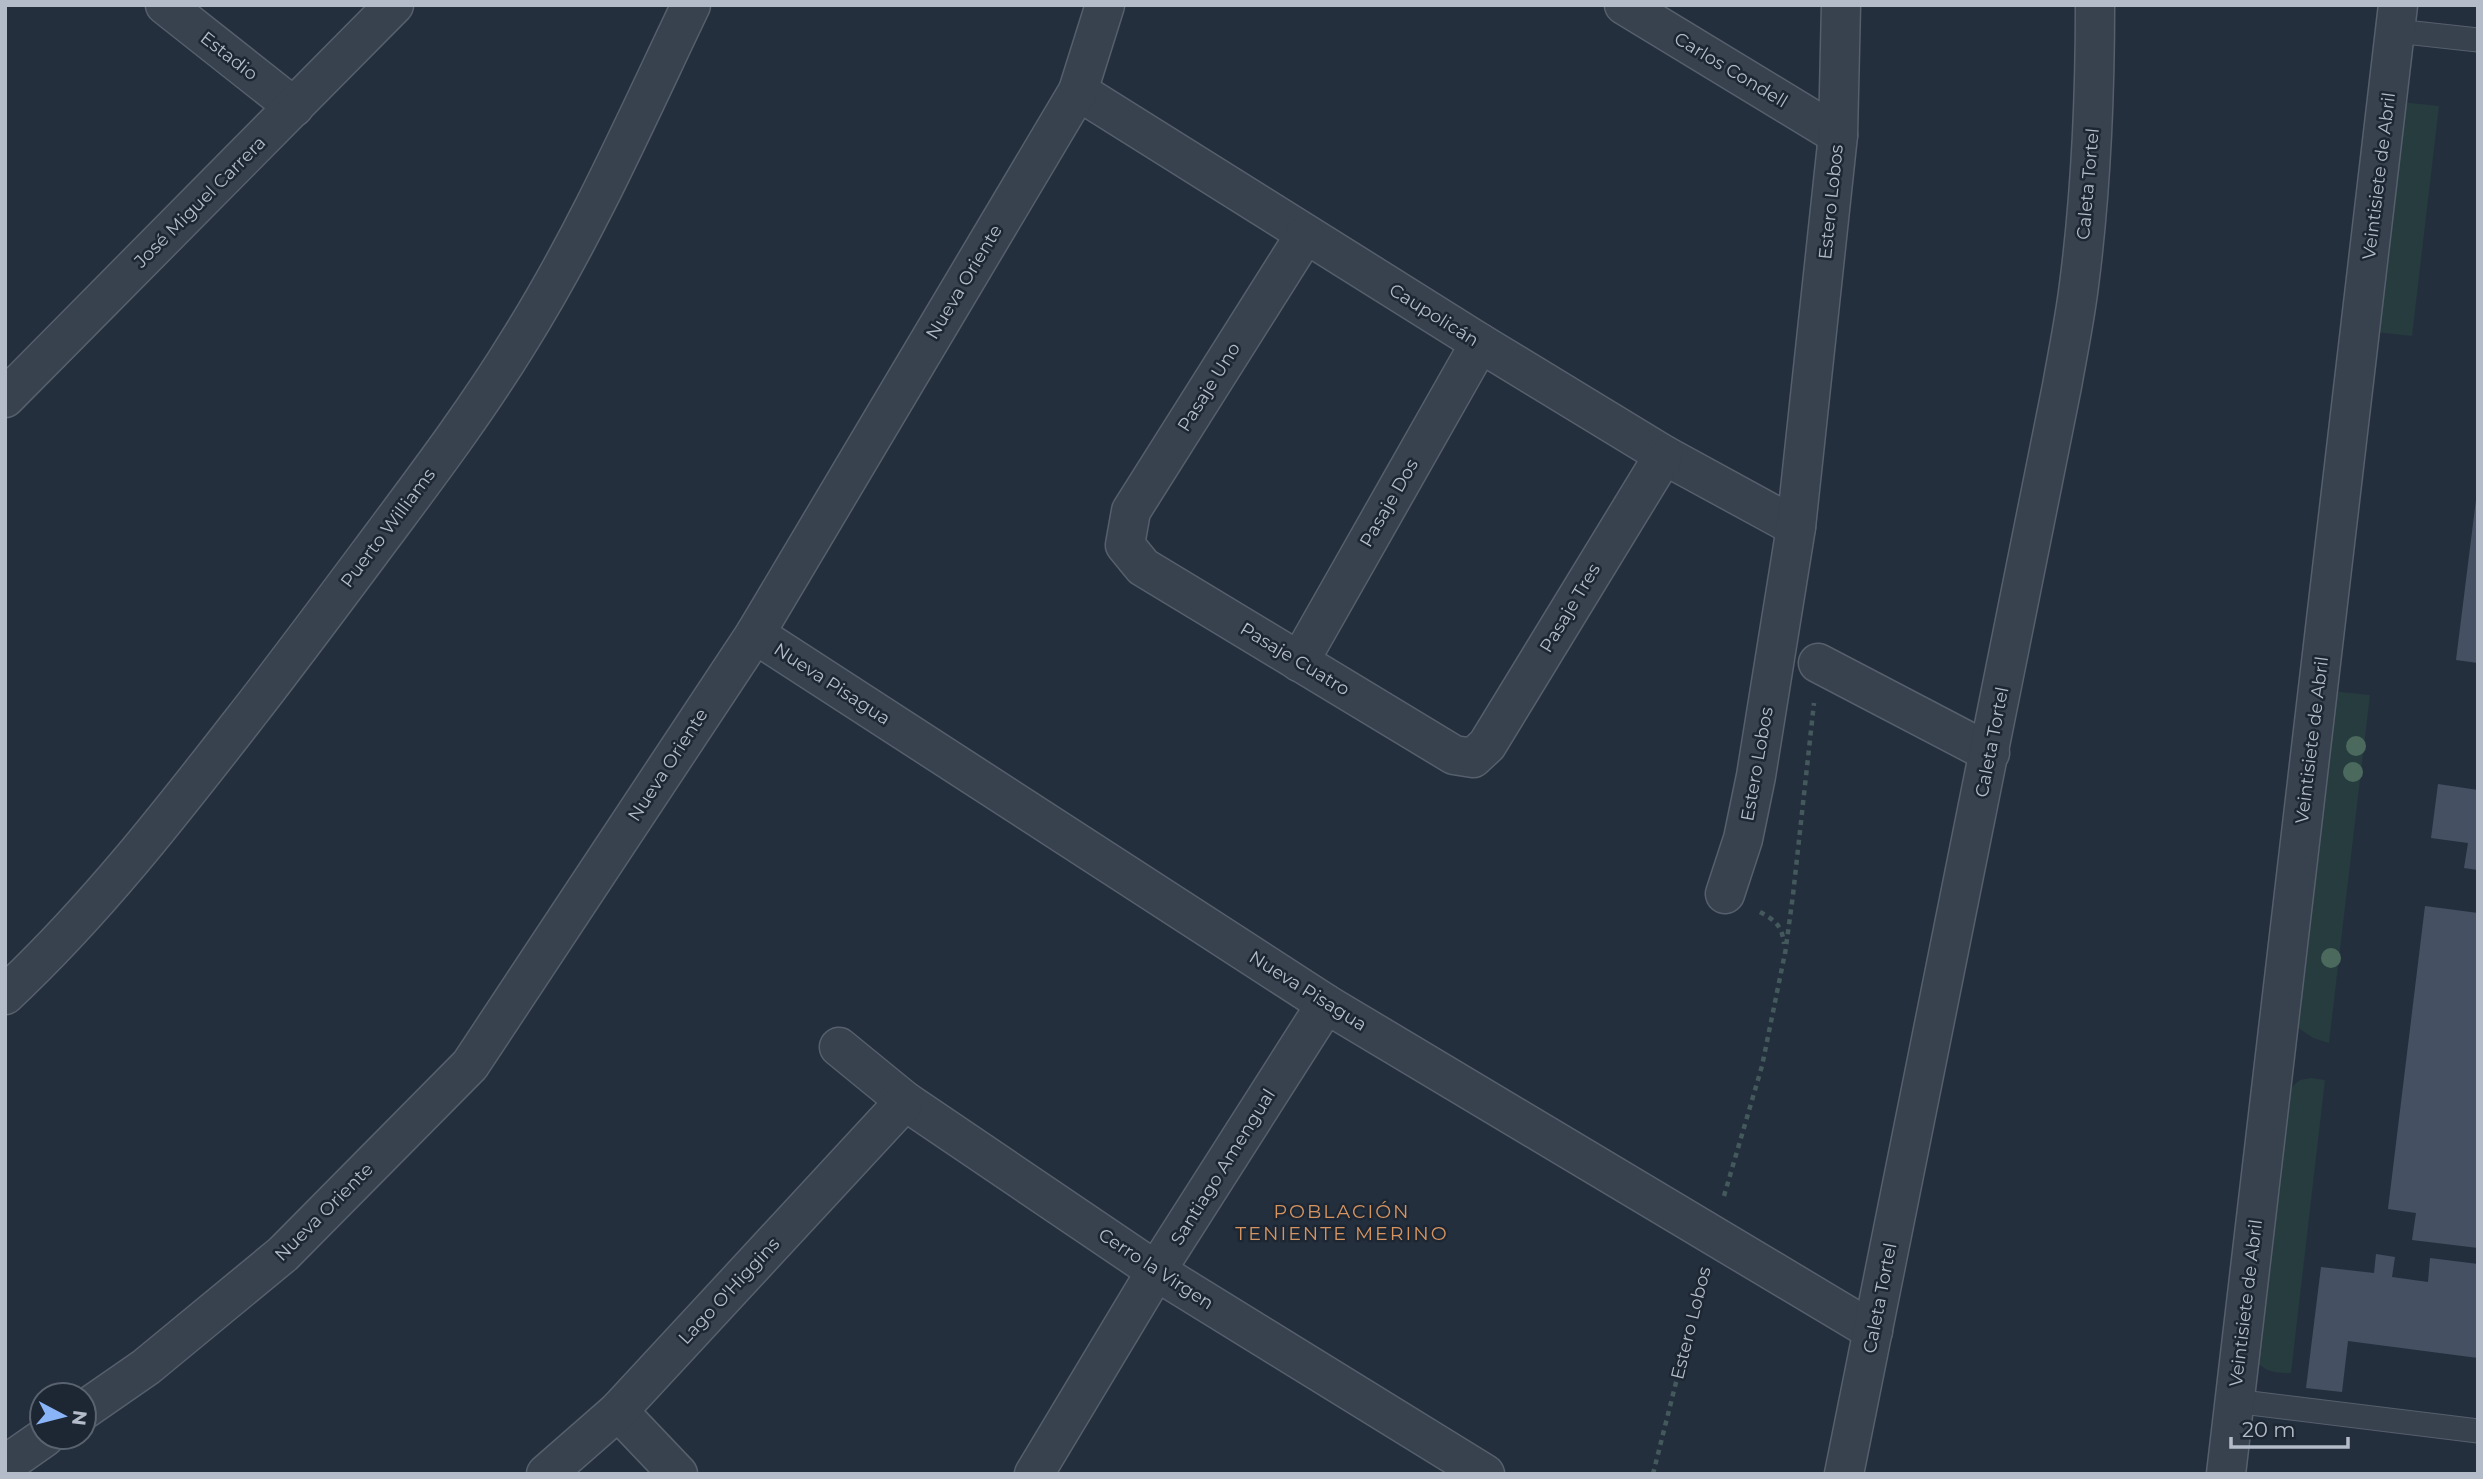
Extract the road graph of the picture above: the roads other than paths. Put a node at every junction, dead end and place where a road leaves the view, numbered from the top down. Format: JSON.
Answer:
{"nodes":[{"id":1,"x":165,"y":5,"type":"edge"},
{"id":2,"x":394,"y":5,"type":"edge"},
{"id":3,"x":691,"y":5,"type":"edge"},
{"id":4,"x":1105,"y":5,"type":"edge"},
{"id":5,"x":1624,"y":5,"type":"edge"},
{"id":6,"x":1841,"y":5,"type":"edge"},
{"id":7,"x":2095,"y":5,"type":"edge"},
{"id":8,"x":2397,"y":18,"type":"edge"},
{"id":9,"x":2478,"y":40,"type":"edge"},
{"id":10,"x":1077,"y":91,"type":"junction"},
{"id":11,"x":294,"y":107,"type":"junction"},
{"id":12,"x":1838,"y":135,"type":"junction"},
{"id":13,"x":1305,"y":234,"type":"junction"},
{"id":14,"x":1479,"y":343,"type":"junction"},
{"id":15,"x":5,"y":398,"type":"edge"},
{"id":16,"x":1664,"y":455,"type":"junction"},
{"id":17,"x":1796,"y":527,"type":"junction"},
{"id":18,"x":1125,"y":545,"type":"joint"},
{"id":19,"x":755,"y":634,"type":"junction"},
{"id":20,"x":1299,"y":662,"type":"junction"},
{"id":21,"x":1818,"y":663,"type":"dead end"},
{"id":22,"x":1990,"y":753,"type":"junction"},
{"id":23,"x":1473,"y":758,"type":"joint"},
{"id":24,"x":1725,"y":894,"type":"road end"},
{"id":25,"x":5,"y":995,"type":"edge"},
{"id":26,"x":1326,"y":1004,"type":"junction"},
{"id":27,"x":839,"y":1047,"type":"dead end"},
{"id":28,"x":905,"y":1101,"type":"junction"},
{"id":29,"x":1156,"y":1271,"type":"junction"},
{"id":30,"x":1873,"y":1331,"type":"junction"},
{"id":31,"x":98,"y":1400,"type":"edge"},
{"id":32,"x":2234,"y":1401,"type":"junction"},
{"id":33,"x":618,"y":1411,"type":"junction"},
{"id":34,"x":2478,"y":1432,"type":"edge"},
{"id":35,"x":28,"y":1449,"type":"edge"},
{"id":36,"x":5,"y":1465,"type":"edge"},
{"id":37,"x":546,"y":1474,"type":"edge"},
{"id":38,"x":678,"y":1474,"type":"edge"},
{"id":39,"x":1034,"y":1474,"type":"edge"},
{"id":40,"x":1485,"y":1474,"type":"edge"},
{"id":41,"x":1844,"y":1474,"type":"edge"},
{"id":42,"x":2225,"y":1474,"type":"edge"}],
"edges":[{"from":1,"to":11,"type":"street","name":"Estadio"},
{"from":2,"to":11,"type":"street","name":"José Miguel Carrera"},
{"from":3,"to":25,"type":"street","name":"Puerto Williams"},
{"from":4,"to":10,"type":"street","name":"Nueva Oriente"},
{"from":5,"to":12,"type":"street","name":"Carlos Condell"},
{"from":6,"to":12,"type":"street","name":"Estero Lobos"},
{"from":7,"to":22,"type":"street","name":"Caleta Tortel"},
{"from":8,"to":9,"type":"lane"},
{"from":8,"to":32,"type":"street","name":"Veintisiete de Abril"},
{"from":10,"to":13,"type":"street","name":"Caupolicán"},
{"from":10,"to":19,"type":"street","name":"Nueva Oriente"},
{"from":11,"to":15,"type":"street","name":"José Miguel Carrera"},
{"from":12,"to":17,"type":"street","name":"Estero Lobos"},
{"from":13,"to":14,"type":"street","name":"Caupolicán"},
{"from":13,"to":18,"type":"street","name":"Pasaje Uno"},
{"from":14,"to":16,"type":"street","name":"Caupolicán"},
{"from":14,"to":20,"type":"street","name":"Pasaje Dos"},
{"from":16,"to":17,"type":"street","name":"Caupolicán"},
{"from":16,"to":23,"type":"street","name":"Pasaje Tres"},
{"from":17,"to":24,"type":"street","name":"Estero Lobos"},
{"from":18,"to":20,"type":"street","name":"Pasaje Cuatro"},
{"from":19,"to":26,"type":"street","name":"Nueva Pisagua"},
{"from":19,"to":31,"type":"street","name":"Nueva Oriente"},
{"from":20,"to":23,"type":"street","name":"Pasaje Cuatro"},
{"from":21,"to":22,"type":"street"},
{"from":22,"to":30,"type":"street","name":"Caleta Tortel"},
{"from":26,"to":29,"type":"street","name":"Santiago Amengual"},
{"from":26,"to":30,"type":"street","name":"Nueva Pisagua"},
{"from":27,"to":28,"type":"street","name":"Cerro la Virgen"},
{"from":28,"to":29,"type":"street","name":"Cerro la Virgen"},
{"from":28,"to":33,"type":"street","name":"Lago O'Higgins"},
{"from":29,"to":39,"type":"street","name":"Santiago Amengual"},
{"from":29,"to":40,"type":"street","name":"Cerro la Virgen"},
{"from":30,"to":41,"type":"street","name":"Caleta Tortel"},
{"from":32,"to":34,"type":"lane"},
{"from":32,"to":42,"type":"street","name":"Veintisiete de Abril"},
{"from":33,"to":37,"type":"street","name":"Lago O'Higgins"},
{"from":33,"to":38,"type":"street"},
{"from":35,"to":36,"type":"street"}]}
